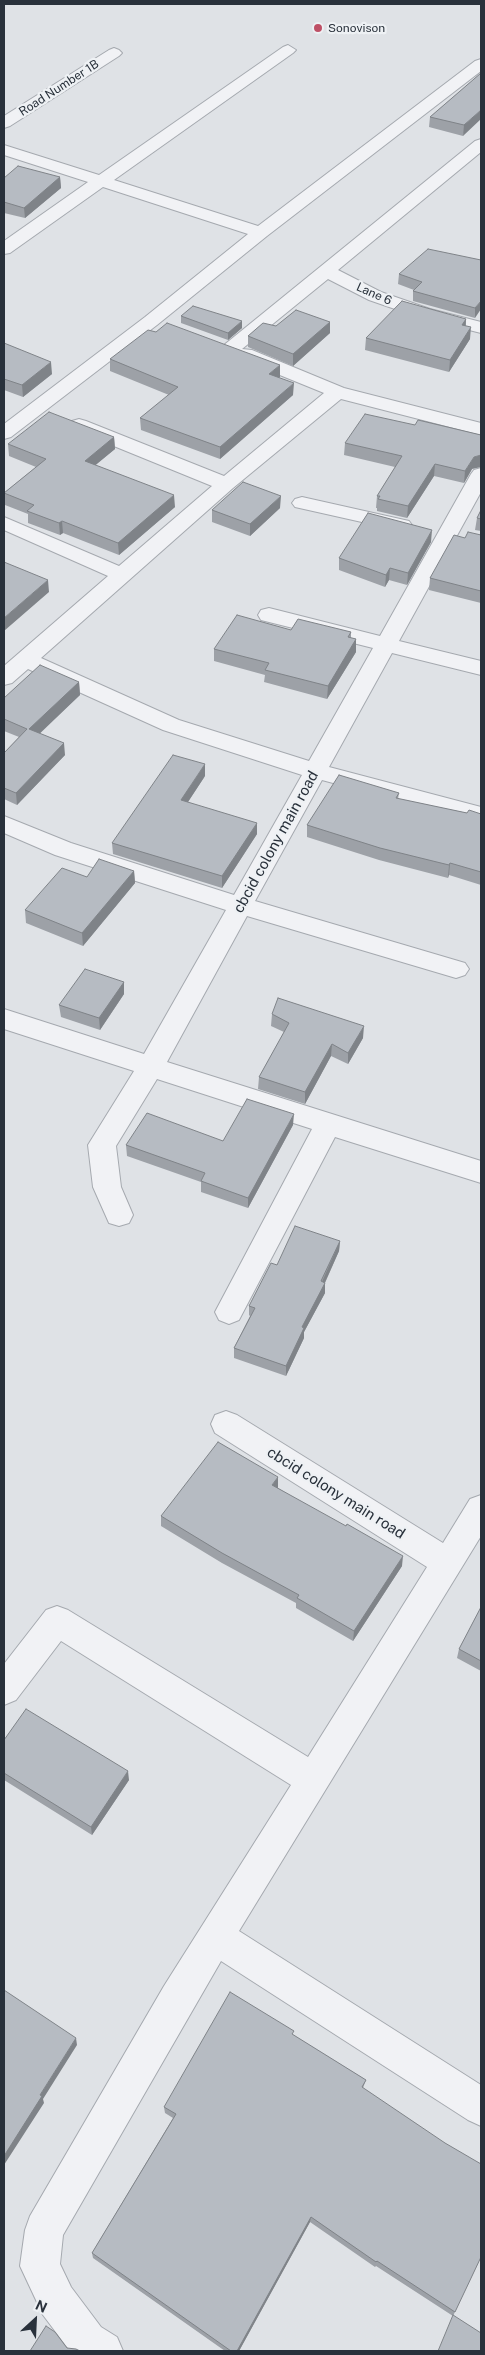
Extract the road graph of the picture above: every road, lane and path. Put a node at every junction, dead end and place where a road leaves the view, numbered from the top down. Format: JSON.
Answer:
{"nodes":[{"id":1,"x":288,"y":50,"type":"dead end"},
{"id":2,"x":114,"y":53,"type":"dead end"},
{"id":3,"x":481,"y":64,"type":"edge"},
{"id":4,"x":4,"y":123,"type":"edge"},
{"id":5,"x":481,"y":144,"type":"edge"},
{"id":6,"x":4,"y":150,"type":"edge"},
{"id":7,"x":460,"y":161,"type":"junction"},
{"id":8,"x":481,"y":164,"type":"edge"},
{"id":9,"x":102,"y":180,"type":"junction"},
{"id":10,"x":261,"y":232,"type":"junction"},
{"id":11,"x":7,"y":245,"type":"edge"},
{"id":12,"x":326,"y":271,"type":"junction"},
{"id":13,"x":481,"y":328,"type":"edge"},
{"id":14,"x":337,"y":392,"type":"junction"},
{"id":15,"x":51,"y":414,"type":"junction"},
{"id":16,"x":481,"y":428,"type":"edge"},
{"id":17,"x":4,"y":433,"type":"edge"},
{"id":18,"x":481,"y":474,"type":"edge"},
{"id":19,"x":226,"y":484,"type":"junction"},
{"id":20,"x":302,"y":502,"type":"dead end"},
{"id":21,"x":4,"y":523,"type":"edge"},
{"id":22,"x":441,"y":532,"type":"junction"},
{"id":23,"x":122,"y":575,"type":"junction"},
{"id":24,"x":269,"y":615,"type":"dead end"},
{"id":25,"x":386,"y":644,"type":"junction"},
{"id":26,"x":25,"y":659,"type":"junction"},
{"id":27,"x":481,"y":668,"type":"edge"},
{"id":28,"x":4,"y":678,"type":"edge"},
{"id":29,"x":315,"y":770,"type":"junction"},
{"id":30,"x":481,"y":815,"type":"edge"},
{"id":31,"x":4,"y":824,"type":"edge"},
{"id":32,"x":241,"y":906,"type":"junction"},
{"id":33,"x":456,"y":970,"type":"dead end"},
{"id":34,"x":4,"y":1019,"type":"edge"},
{"id":35,"x":151,"y":1066,"type":"junction"},
{"id":36,"x":328,"y":1124,"type":"junction"},
{"id":37,"x":481,"y":1172,"type":"edge"},
{"id":38,"x":119,"y":1215,"type":"dead end"},
{"id":39,"x":229,"y":1312,"type":"dead end"},
{"id":40,"x":226,"y":1424,"type":"dead end"},
{"id":41,"x":481,"y":1509,"type":"edge"},
{"id":42,"x":446,"y":1562,"type":"junction"},
{"id":43,"x":4,"y":1689,"type":"edge"},
{"id":44,"x":314,"y":1780,"type":"junction"},
{"id":45,"x":216,"y":1937,"type":"junction"},
{"id":46,"x":481,"y":2107,"type":"edge"},
{"id":47,"x":103,"y":2351,"type":"edge"}],
"edges":[{"from":1,"to":9,"type":"street"},
{"from":2,"to":4,"type":"street","name":"Road Number 1B"},
{"from":3,"to":10,"type":"street"},
{"from":5,"to":7,"type":"street"},
{"from":6,"to":9,"type":"street"},
{"from":7,"to":8,"type":"street"},
{"from":7,"to":12,"type":"street"},
{"from":9,"to":10,"type":"street"},
{"from":9,"to":11,"type":"street"},
{"from":10,"to":15,"type":"street"},
{"from":12,"to":13,"type":"street","name":"Lane 6"},
{"from":12,"to":14,"type":"street"},
{"from":14,"to":16,"type":"street"},
{"from":14,"to":19,"type":"street"},
{"from":15,"to":17,"type":"street"},
{"from":15,"to":19,"type":"street"},
{"from":18,"to":22,"type":"street","name":"cbcid colony main road"},
{"from":19,"to":23,"type":"street"},
{"from":20,"to":22,"type":"street"},
{"from":21,"to":23,"type":"street"},
{"from":22,"to":25,"type":"street","name":"cbcid colony main road"},
{"from":23,"to":26,"type":"street"},
{"from":24,"to":25,"type":"street"},
{"from":25,"to":27,"type":"street"},
{"from":25,"to":29,"type":"street","name":"cbcid colony main road"},
{"from":26,"to":28,"type":"street"},
{"from":26,"to":29,"type":"street"},
{"from":29,"to":30,"type":"street"},
{"from":29,"to":32,"type":"street","name":"cbcid colony main road"},
{"from":31,"to":32,"type":"street"},
{"from":32,"to":33,"type":"street"},
{"from":32,"to":35,"type":"street","name":"cbcid colony main road"},
{"from":34,"to":35,"type":"street"},
{"from":35,"to":36,"type":"street"},
{"from":35,"to":38,"type":"street","name":"cbcid colony main road"},
{"from":36,"to":37,"type":"street"},
{"from":36,"to":39,"type":"street"},
{"from":40,"to":42,"type":"street","name":"cbcid colony main road"},
{"from":41,"to":42,"type":"street"},
{"from":42,"to":44,"type":"street"},
{"from":43,"to":44,"type":"street"},
{"from":44,"to":45,"type":"street"},
{"from":45,"to":46,"type":"street"},
{"from":45,"to":47,"type":"street"}]}
